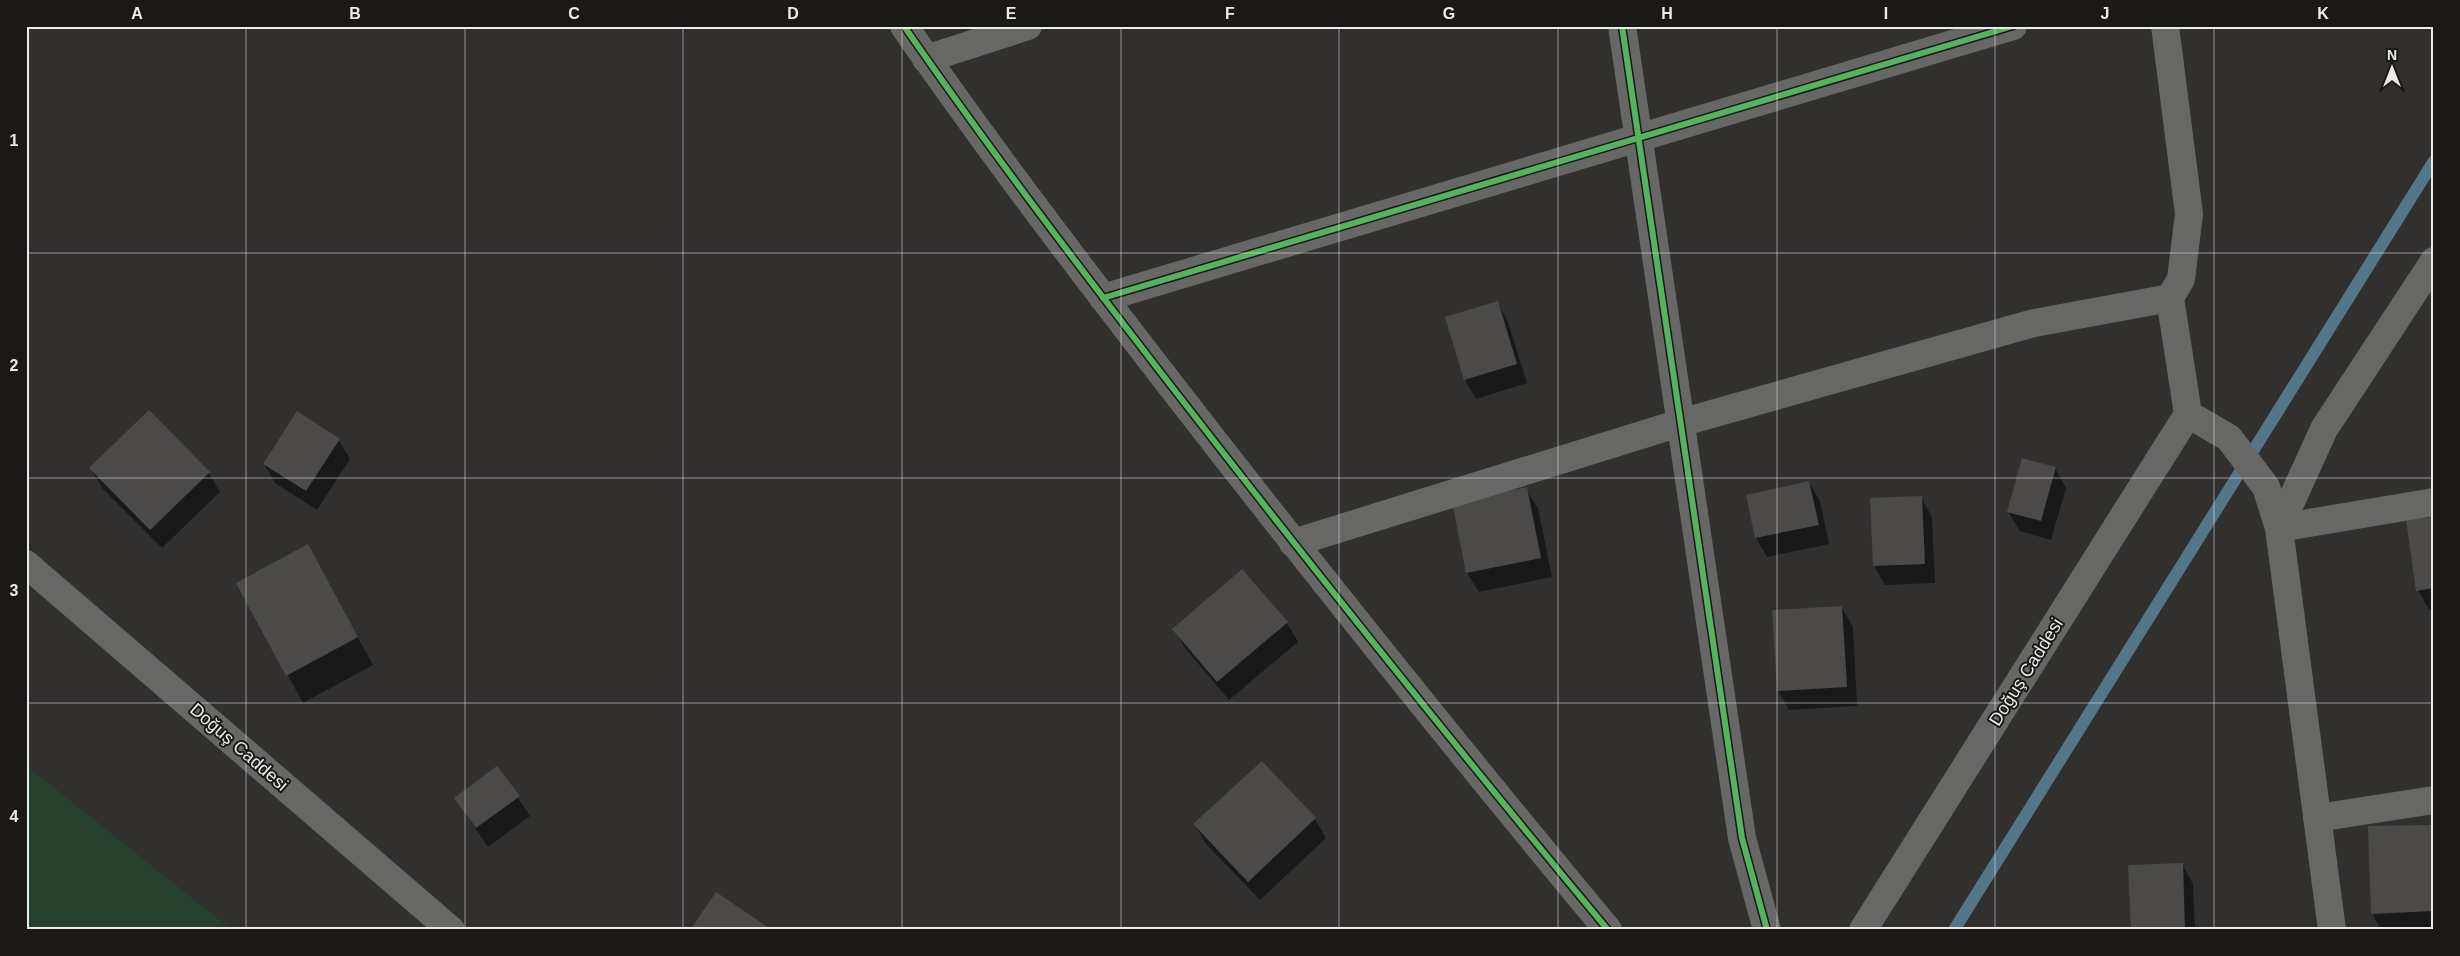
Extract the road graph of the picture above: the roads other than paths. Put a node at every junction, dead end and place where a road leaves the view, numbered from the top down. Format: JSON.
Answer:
{"nodes":[{"id":1,"x":904,"y":26,"type":"edge"},
{"id":2,"x":1028,"y":26,"type":"edge"},
{"id":3,"x":1622,"y":26,"type":"edge"},
{"id":4,"x":2013,"y":26,"type":"edge"},
{"id":5,"x":2165,"y":26,"type":"edge"},
{"id":6,"x":926,"y":58,"type":"junction"},
{"id":7,"x":1639,"y":138,"type":"junction"},
{"id":8,"x":2434,"y":261,"type":"edge"},
{"id":9,"x":1103,"y":298,"type":"junction"},
{"id":10,"x":2170,"y":298,"type":"junction"},
{"id":11,"x":2188,"y":414,"type":"junction"},
{"id":12,"x":1680,"y":422,"type":"junction"},
{"id":13,"x":2434,"y":502,"type":"edge"},
{"id":14,"x":2279,"y":528,"type":"junction"},
{"id":15,"x":1293,"y":544,"type":"junction"},
{"id":16,"x":26,"y":564,"type":"edge"},
{"id":17,"x":2434,"y":800,"type":"edge"},
{"id":18,"x":2317,"y":818,"type":"junction"},
{"id":19,"x":451,"y":930,"type":"edge"},
{"id":20,"x":1608,"y":930,"type":"edge"},
{"id":21,"x":1767,"y":930,"type":"edge"},
{"id":22,"x":1863,"y":930,"type":"edge"},
{"id":23,"x":2332,"y":930,"type":"edge"}],
"edges":[{"from":1,"to":6,"type":"street"},
{"from":2,"to":6,"type":"street"},
{"from":3,"to":7,"type":"street"},
{"from":4,"to":7,"type":"street"},
{"from":5,"to":10,"type":"street"},
{"from":6,"to":9,"type":"street"},
{"from":7,"to":9,"type":"street"},
{"from":7,"to":12,"type":"street"},
{"from":8,"to":14,"type":"street"},
{"from":9,"to":15,"type":"street"},
{"from":10,"to":11,"type":"street"},
{"from":10,"to":12,"type":"street"},
{"from":11,"to":14,"type":"street"},
{"from":11,"to":22,"type":"street","name":"Doğuş Caddesi"},
{"from":12,"to":15,"type":"street"},
{"from":12,"to":21,"type":"street"},
{"from":13,"to":14,"type":"street"},
{"from":14,"to":18,"type":"street"},
{"from":15,"to":20,"type":"street"},
{"from":16,"to":19,"type":"street","name":"Doğuş Caddesi"},
{"from":17,"to":18,"type":"street"},
{"from":18,"to":23,"type":"street"}]}
